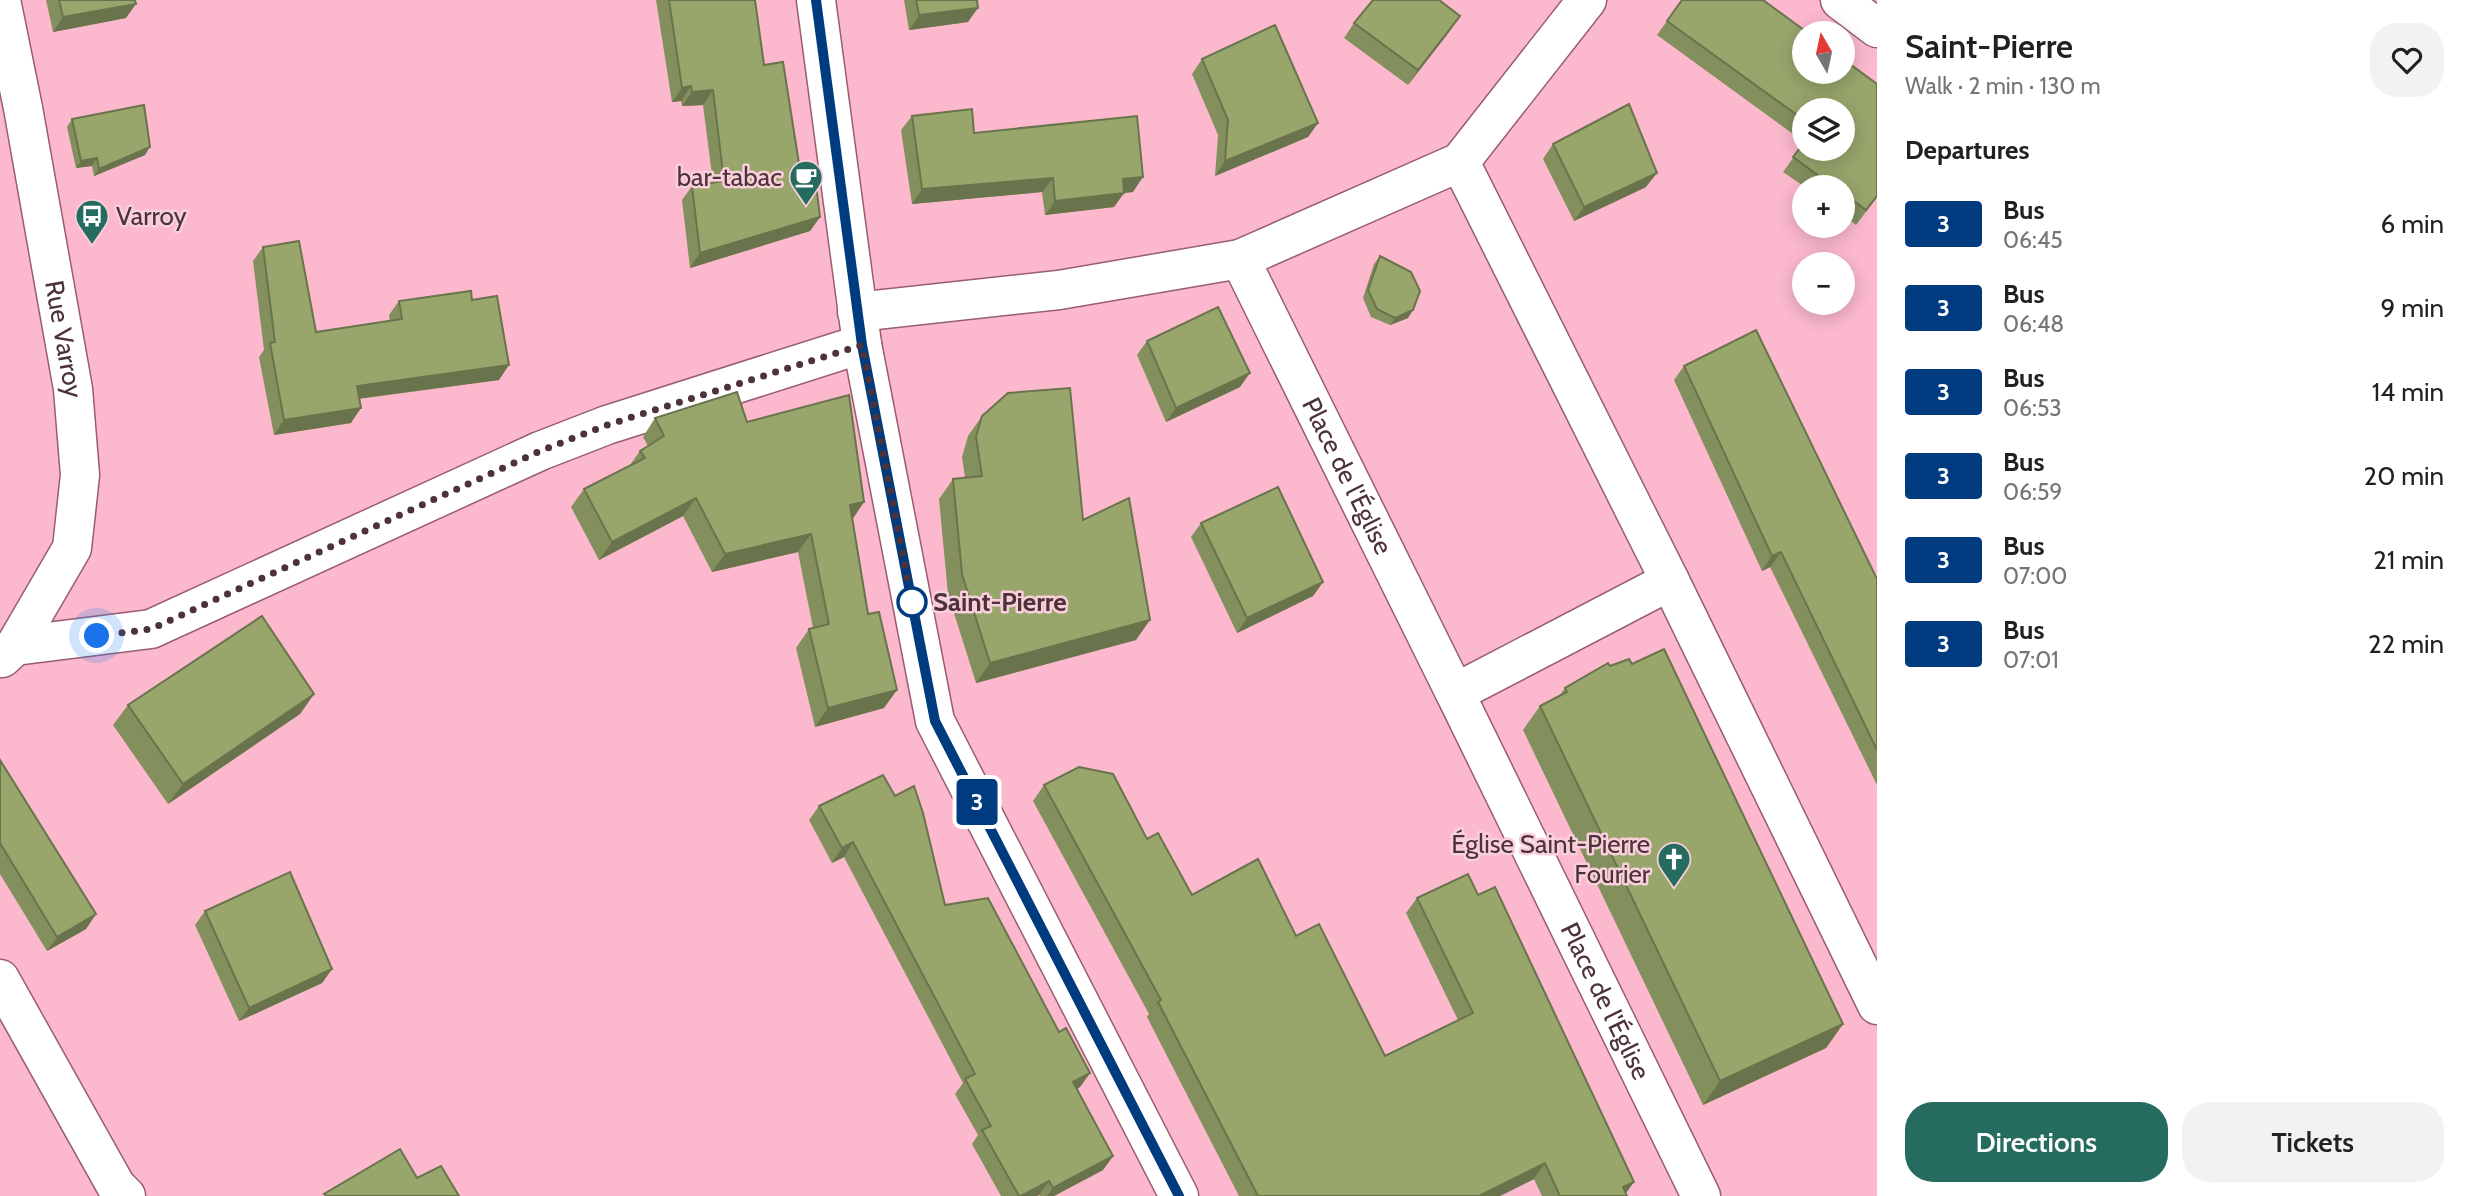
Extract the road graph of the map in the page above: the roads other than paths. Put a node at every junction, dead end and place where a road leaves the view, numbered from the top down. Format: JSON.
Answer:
{"nodes":[{"id":1,"x":1,"y":0,"type":"edge"},
{"id":2,"x":816,"y":0,"type":"edge"},
{"id":3,"x":1587,"y":0,"type":"edge"},
{"id":4,"x":1840,"y":0,"type":"edge"},
{"id":5,"x":1877,"y":28,"type":"edge"},
{"id":6,"x":1460,"y":162,"type":"junction"},
{"id":7,"x":1240,"y":258,"type":"junction"},
{"id":8,"x":860,"y":328,"type":"junction"},
{"id":9,"x":1670,"y":581,"type":"junction"},
{"id":10,"x":7,"y":653,"type":"edge"},
{"id":11,"x":1455,"y":693,"type":"junction"},
{"id":12,"x":0,"y":979,"type":"edge"},
{"id":13,"x":1877,"y":1005,"type":"edge"},
{"id":14,"x":126,"y":1196,"type":"edge"},
{"id":15,"x":1179,"y":1196,"type":"edge"},
{"id":16,"x":1701,"y":1196,"type":"edge"}],
"edges":[{"from":1,"to":10,"type":"street","name":"Rue Varroy"},
{"from":2,"to":8,"type":"street"},
{"from":3,"to":6,"type":"street"},
{"from":4,"to":5,"type":"street"},
{"from":6,"to":7,"type":"street"},
{"from":6,"to":9,"type":"street"},
{"from":7,"to":8,"type":"street"},
{"from":7,"to":11,"type":"street","name":"Place de l'Église"},
{"from":8,"to":10,"type":"street"},
{"from":8,"to":15,"type":"street"},
{"from":9,"to":11,"type":"street"},
{"from":9,"to":13,"type":"street"},
{"from":11,"to":16,"type":"street","name":"Place de l'Église"},
{"from":12,"to":14,"type":"street"}]}
